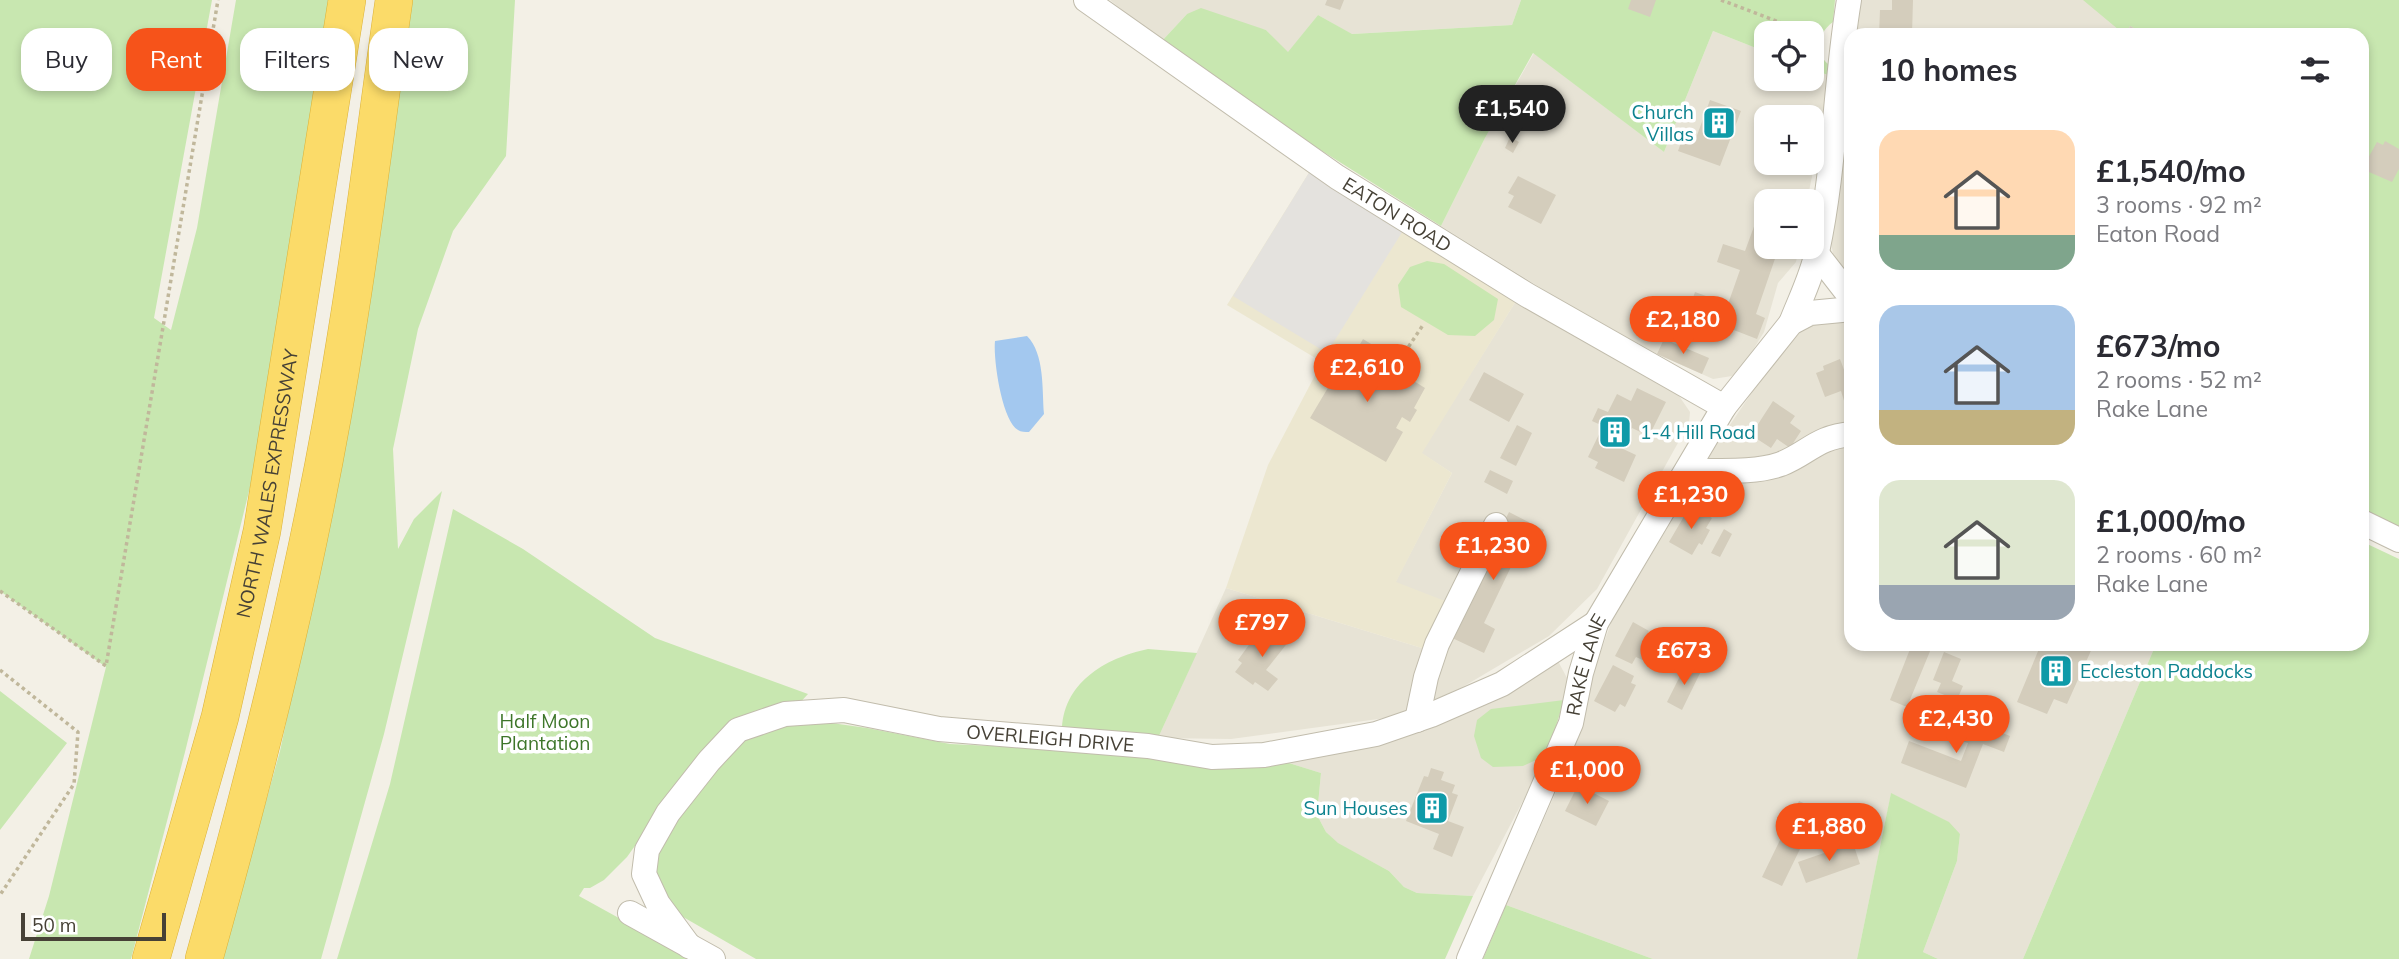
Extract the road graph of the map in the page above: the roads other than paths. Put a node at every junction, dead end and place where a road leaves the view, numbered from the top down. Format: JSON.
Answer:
{"nodes":[{"id":1,"x":347,"y":0,"type":"edge"},
{"id":2,"x":394,"y":0,"type":"edge"},
{"id":3,"x":1086,"y":0,"type":"edge"},
{"id":4,"x":1849,"y":0,"type":"edge"},
{"id":5,"x":1844,"y":28,"type":"edge"},
{"id":6,"x":1844,"y":29,"type":"edge"},
{"id":7,"x":1824,"y":208,"type":"edge"},
{"id":8,"x":1815,"y":259,"type":"edge"},
{"id":9,"x":1821,"y":259,"type":"edge"},
{"id":10,"x":1844,"y":289,"type":"edge"},
{"id":11,"x":1844,"y":310,"type":"edge"},
{"id":12,"x":1791,"y":323,"type":"junction"},
{"id":13,"x":1724,"y":407,"type":"junction"},
{"id":14,"x":1844,"y":436,"type":"edge"},
{"id":15,"x":1686,"y":471,"type":"junction"},
{"id":16,"x":1496,"y":525,"type":"dead end"},
{"id":17,"x":2369,"y":525,"type":"edge"},
{"id":18,"x":2399,"y":540,"type":"edge"},
{"id":19,"x":1597,"y":623,"type":"junction"},
{"id":20,"x":1417,"y":720,"type":"junction"},
{"id":21,"x":630,"y":913,"type":"dead end"},
{"id":22,"x":689,"y":946,"type":"junction"},
{"id":23,"x":151,"y":959,"type":"edge"},
{"id":24,"x":204,"y":959,"type":"edge"},
{"id":25,"x":713,"y":959,"type":"edge"},
{"id":26,"x":1469,"y":959,"type":"edge"}],
"edges":[{"from":1,"to":23,"type":"highway","name":"NORTH WALES EXPRESSWAY"},
{"from":2,"to":24,"type":"highway"},
{"from":3,"to":13,"type":"street","name":"EATON ROAD"},
{"from":4,"to":5,"type":"street"},
{"from":6,"to":7,"type":"street"},
{"from":8,"to":12,"type":"street"},
{"from":9,"to":10,"type":"street"},
{"from":11,"to":12,"type":"street"},
{"from":12,"to":13,"type":"street","name":"RAKE LANE"},
{"from":13,"to":15,"type":"street","name":"RAKE LANE"},
{"from":14,"to":15,"type":"street"},
{"from":15,"to":19,"type":"street","name":"RAKE LANE"},
{"from":16,"to":20,"type":"street"},
{"from":17,"to":18,"type":"street"},
{"from":19,"to":20,"type":"street","name":"OVERLEIGH DRIVE"},
{"from":19,"to":26,"type":"street","name":"RAKE LANE"},
{"from":20,"to":22,"type":"street","name":"OVERLEIGH DRIVE"},
{"from":21,"to":22,"type":"street"},
{"from":22,"to":25,"type":"street"}]}
